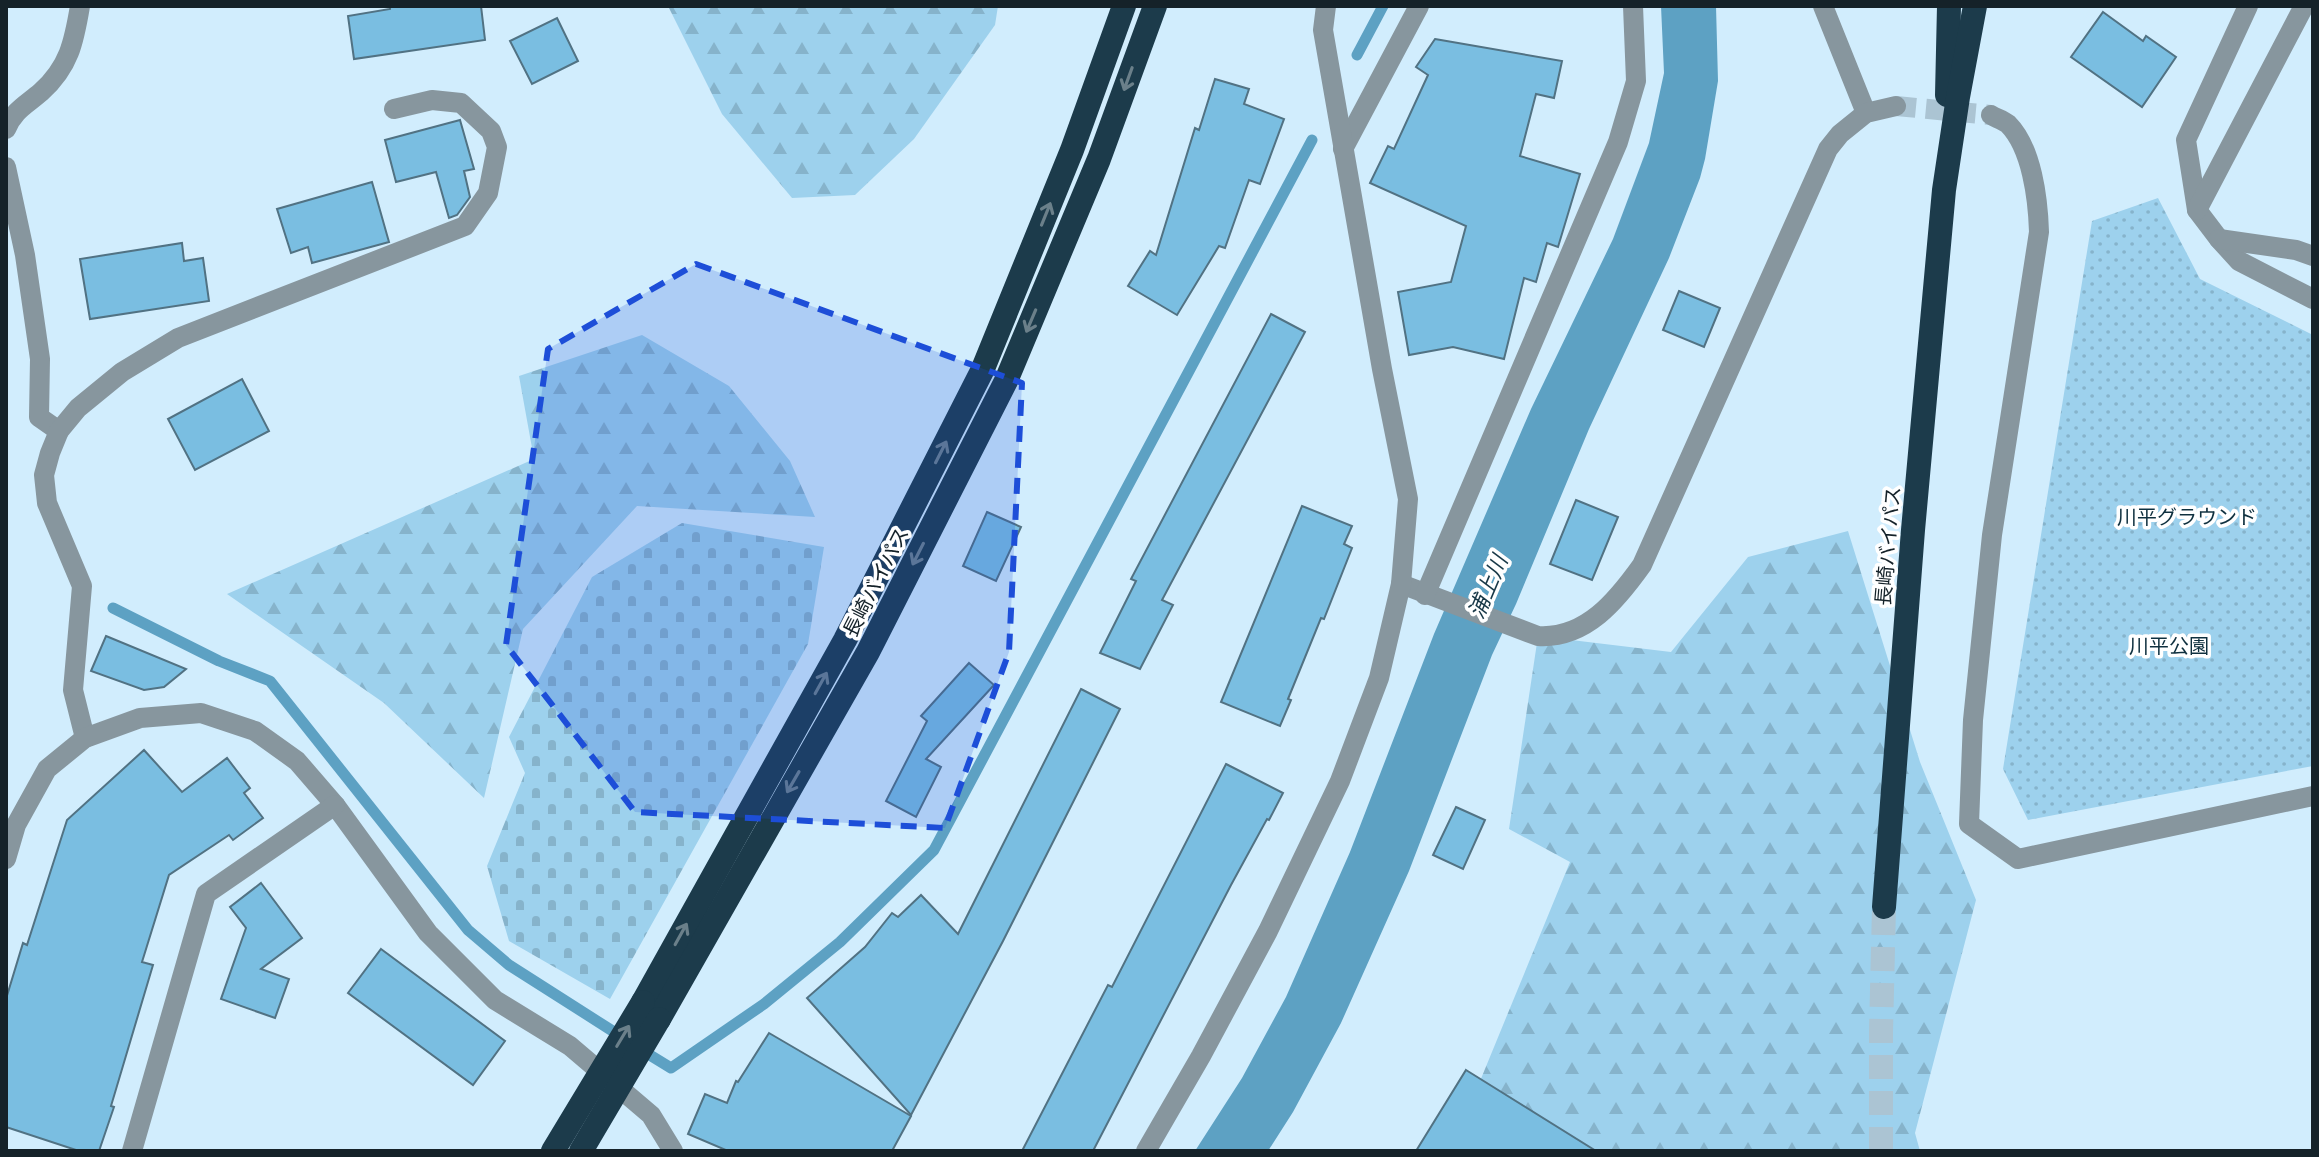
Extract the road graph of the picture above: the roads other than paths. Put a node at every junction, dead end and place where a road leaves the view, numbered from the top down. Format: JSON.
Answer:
{"nodes":[{"id":1,"x":80,"y":6,"type":"edge"},
{"id":2,"x":1124,"y":6,"type":"edge"},
{"id":3,"x":1155,"y":6,"type":"edge"},
{"id":4,"x":1326,"y":6,"type":"edge"},
{"id":5,"x":1419,"y":6,"type":"edge"},
{"id":6,"x":1633,"y":6,"type":"edge"},
{"id":7,"x":1823,"y":6,"type":"edge"},
{"id":8,"x":2248,"y":6,"type":"edge"},
{"id":9,"x":2304,"y":6,"type":"edge"},
{"id":10,"x":1948,"y":10,"type":"edge"},
{"id":11,"x":1976,"y":11,"type":"edge"},
{"id":12,"x":1896,"y":106,"type":"tunnel mouth"},
{"id":13,"x":394,"y":109,"type":"dead end"},
{"id":14,"x":1866,"y":113,"type":"junction"},
{"id":15,"x":1991,"y":115,"type":"tunnel mouth"},
{"id":16,"x":6,"y":129,"type":"edge"},
{"id":17,"x":1343,"y":149,"type":"junction"},
{"id":18,"x":6,"y":167,"type":"edge"},
{"id":19,"x":1944,"y":190,"type":"junction"},
{"id":20,"x":2197,"y":210,"type":"junction"},
{"id":21,"x":2219,"y":239,"type":"junction"},
{"id":22,"x":2313,"y":256,"type":"edge"},
{"id":23,"x":2313,"y":299,"type":"edge"},
{"id":24,"x":59,"y":431,"type":"junction"},
{"id":25,"x":1401,"y":584,"type":"junction"},
{"id":26,"x":1425,"y":595,"type":"junction"},
{"id":27,"x":85,"y":738,"type":"junction"},
{"id":28,"x":2313,"y":796,"type":"edge"},
{"id":29,"x":335,"y":805,"type":"junction"},
{"id":30,"x":6,"y":859,"type":"edge"},
{"id":31,"x":1884,"y":907,"type":"tunnel mouth"},
{"id":32,"x":651,"y":1011,"type":"junction"},
{"id":33,"x":132,"y":1151,"type":"edge"},
{"id":34,"x":553,"y":1151,"type":"edge"},
{"id":35,"x":581,"y":1151,"type":"edge"},
{"id":36,"x":673,"y":1151,"type":"edge"},
{"id":37,"x":1146,"y":1151,"type":"edge"}],
"edges":[{"from":1,"to":16,"type":"street"},
{"from":32,"to":2,"type":"highway","name":"長崎バイパス","one_way":true},
{"from":3,"to":32,"type":"highway","name":"長崎バイパス","one_way":true},
{"from":4,"to":17,"type":"street"},
{"from":5,"to":17,"type":"street"},
{"from":6,"to":26,"type":"street"},
{"from":7,"to":14,"type":"street"},
{"from":8,"to":20,"type":"street"},
{"from":9,"to":20,"type":"street"},
{"from":10,"to":19,"type":"highway","name":"長崎バイパス"},
{"from":11,"to":19,"type":"highway","name":"長崎バイパス"},
{"from":12,"to":14,"type":"street"},
{"from":13,"to":24,"type":"street"},
{"from":14,"to":26,"type":"street"},
{"from":15,"to":28,"type":"street"},
{"from":17,"to":25,"type":"street"},
{"from":18,"to":24,"type":"street"},
{"from":19,"to":31,"type":"highway","name":"長崎バイパス"},
{"from":20,"to":21,"type":"street"},
{"from":21,"to":22,"type":"street"},
{"from":21,"to":23,"type":"street"},
{"from":24,"to":27,"type":"street"},
{"from":25,"to":26,"type":"street"},
{"from":25,"to":37,"type":"street"},
{"from":27,"to":29,"type":"street"},
{"from":27,"to":30,"type":"street"},
{"from":29,"to":33,"type":"street"},
{"from":29,"to":36,"type":"street"},
{"from":34,"to":32,"type":"highway","name":"長崎バイパス","one_way":true,"bridge":true},
{"from":32,"to":35,"type":"highway","name":"長崎バイパス","bridge":true}]}
